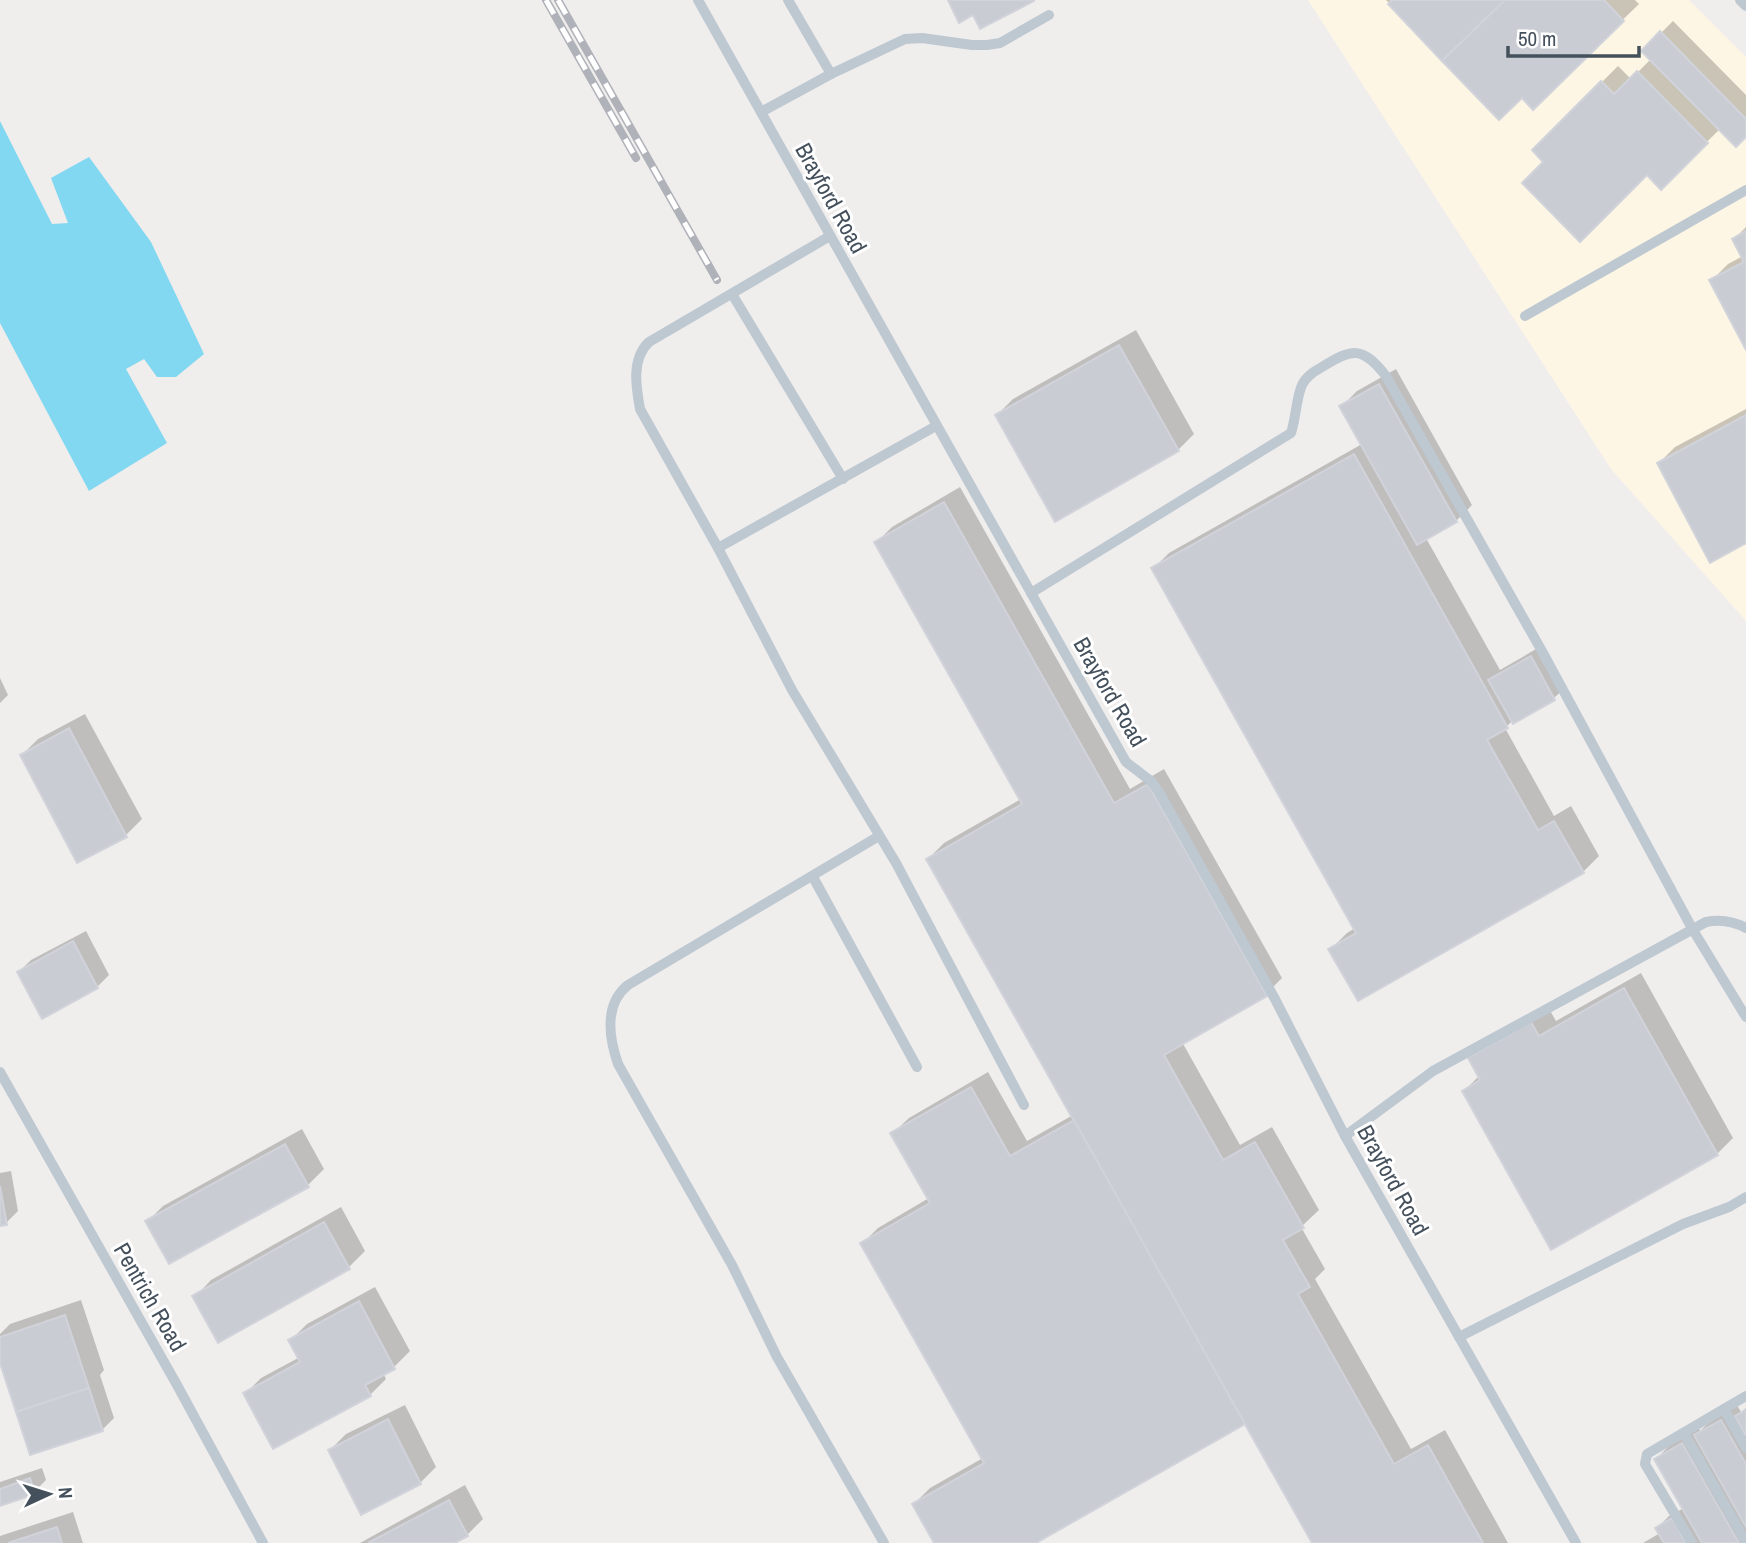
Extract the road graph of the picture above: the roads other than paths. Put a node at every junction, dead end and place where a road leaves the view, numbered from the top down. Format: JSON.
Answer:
{"nodes":[{"id":1,"x":698,"y":0,"type":"edge"},
{"id":2,"x":788,"y":0,"type":"edge"},
{"id":3,"x":1740,"y":0,"type":"edge"},
{"id":4,"x":1746,"y":6,"type":"edge"},
{"id":5,"x":1049,"y":15,"type":"dead end"},
{"id":6,"x":831,"y":74,"type":"junction"},
{"id":7,"x":761,"y":112,"type":"junction"},
{"id":8,"x":1746,"y":190,"type":"edge"},
{"id":9,"x":830,"y":236,"type":"junction"},
{"id":10,"x":732,"y":294,"type":"junction"},
{"id":11,"x":1525,"y":316,"type":"dead end"},
{"id":12,"x":936,"y":426,"type":"junction"},
{"id":13,"x":843,"y":479,"type":"junction"},
{"id":14,"x":718,"y":548,"type":"junction"},
{"id":15,"x":1031,"y":593,"type":"junction"},
{"id":16,"x":880,"y":836,"type":"junction"},
{"id":17,"x":813,"y":877,"type":"junction"},
{"id":18,"x":1746,"y":928,"type":"edge"},
{"id":19,"x":1693,"y":930,"type":"junction"},
{"id":20,"x":1746,"y":1017,"type":"edge"},
{"id":21,"x":917,"y":1067,"type":"dead end"},
{"id":22,"x":0,"y":1072,"type":"edge"},
{"id":23,"x":1024,"y":1105,"type":"dead end"},
{"id":24,"x":1345,"y":1136,"type":"junction"},
{"id":25,"x":1746,"y":1197,"type":"edge"},
{"id":26,"x":1459,"y":1337,"type":"junction"},
{"id":27,"x":1746,"y":1396,"type":"edge"},
{"id":28,"x":1724,"y":1409,"type":"junction"},
{"id":29,"x":1684,"y":1433,"type":"junction"},
{"id":30,"x":1746,"y":1448,"type":"edge"},
{"id":31,"x":1746,"y":1542,"type":"edge"},
{"id":32,"x":263,"y":1543,"type":"edge"},
{"id":33,"x":884,"y":1543,"type":"edge"},
{"id":34,"x":1576,"y":1543,"type":"edge"},
{"id":35,"x":1692,"y":1543,"type":"edge"}],
"edges":[{"from":1,"to":7,"type":"lane","name":"Brayford Road"},
{"from":2,"to":6,"type":"lane"},
{"from":3,"to":4,"type":"lane"},
{"from":5,"to":6,"type":"lane"},
{"from":6,"to":7,"type":"lane"},
{"from":7,"to":9,"type":"lane","name":"Brayford Road"},
{"from":8,"to":11,"type":"lane"},
{"from":9,"to":10,"type":"lane"},
{"from":9,"to":12,"type":"lane","name":"Brayford Road"},
{"from":10,"to":13,"type":"lane"},
{"from":10,"to":14,"type":"lane"},
{"from":12,"to":13,"type":"lane"},
{"from":12,"to":15,"type":"lane","name":"Brayford Road"},
{"from":13,"to":14,"type":"lane"},
{"from":14,"to":16,"type":"lane"},
{"from":15,"to":19,"type":"lane"},
{"from":15,"to":24,"type":"lane","name":"Brayford Road"},
{"from":16,"to":17,"type":"lane"},
{"from":16,"to":23,"type":"lane"},
{"from":17,"to":21,"type":"lane"},
{"from":17,"to":33,"type":"lane"},
{"from":18,"to":19,"type":"lane"},
{"from":19,"to":20,"type":"lane"},
{"from":19,"to":24,"type":"lane"},
{"from":22,"to":32,"type":"lane","name":"Pentrich Road"},
{"from":24,"to":26,"type":"lane","name":"Brayford Road"},
{"from":25,"to":26,"type":"lane"},
{"from":26,"to":34,"type":"lane","name":"Brayford Road"},
{"from":27,"to":28,"type":"lane"},
{"from":28,"to":29,"type":"lane"},
{"from":28,"to":30,"type":"lane"},
{"from":29,"to":31,"type":"lane"},
{"from":29,"to":35,"type":"lane"}]}
